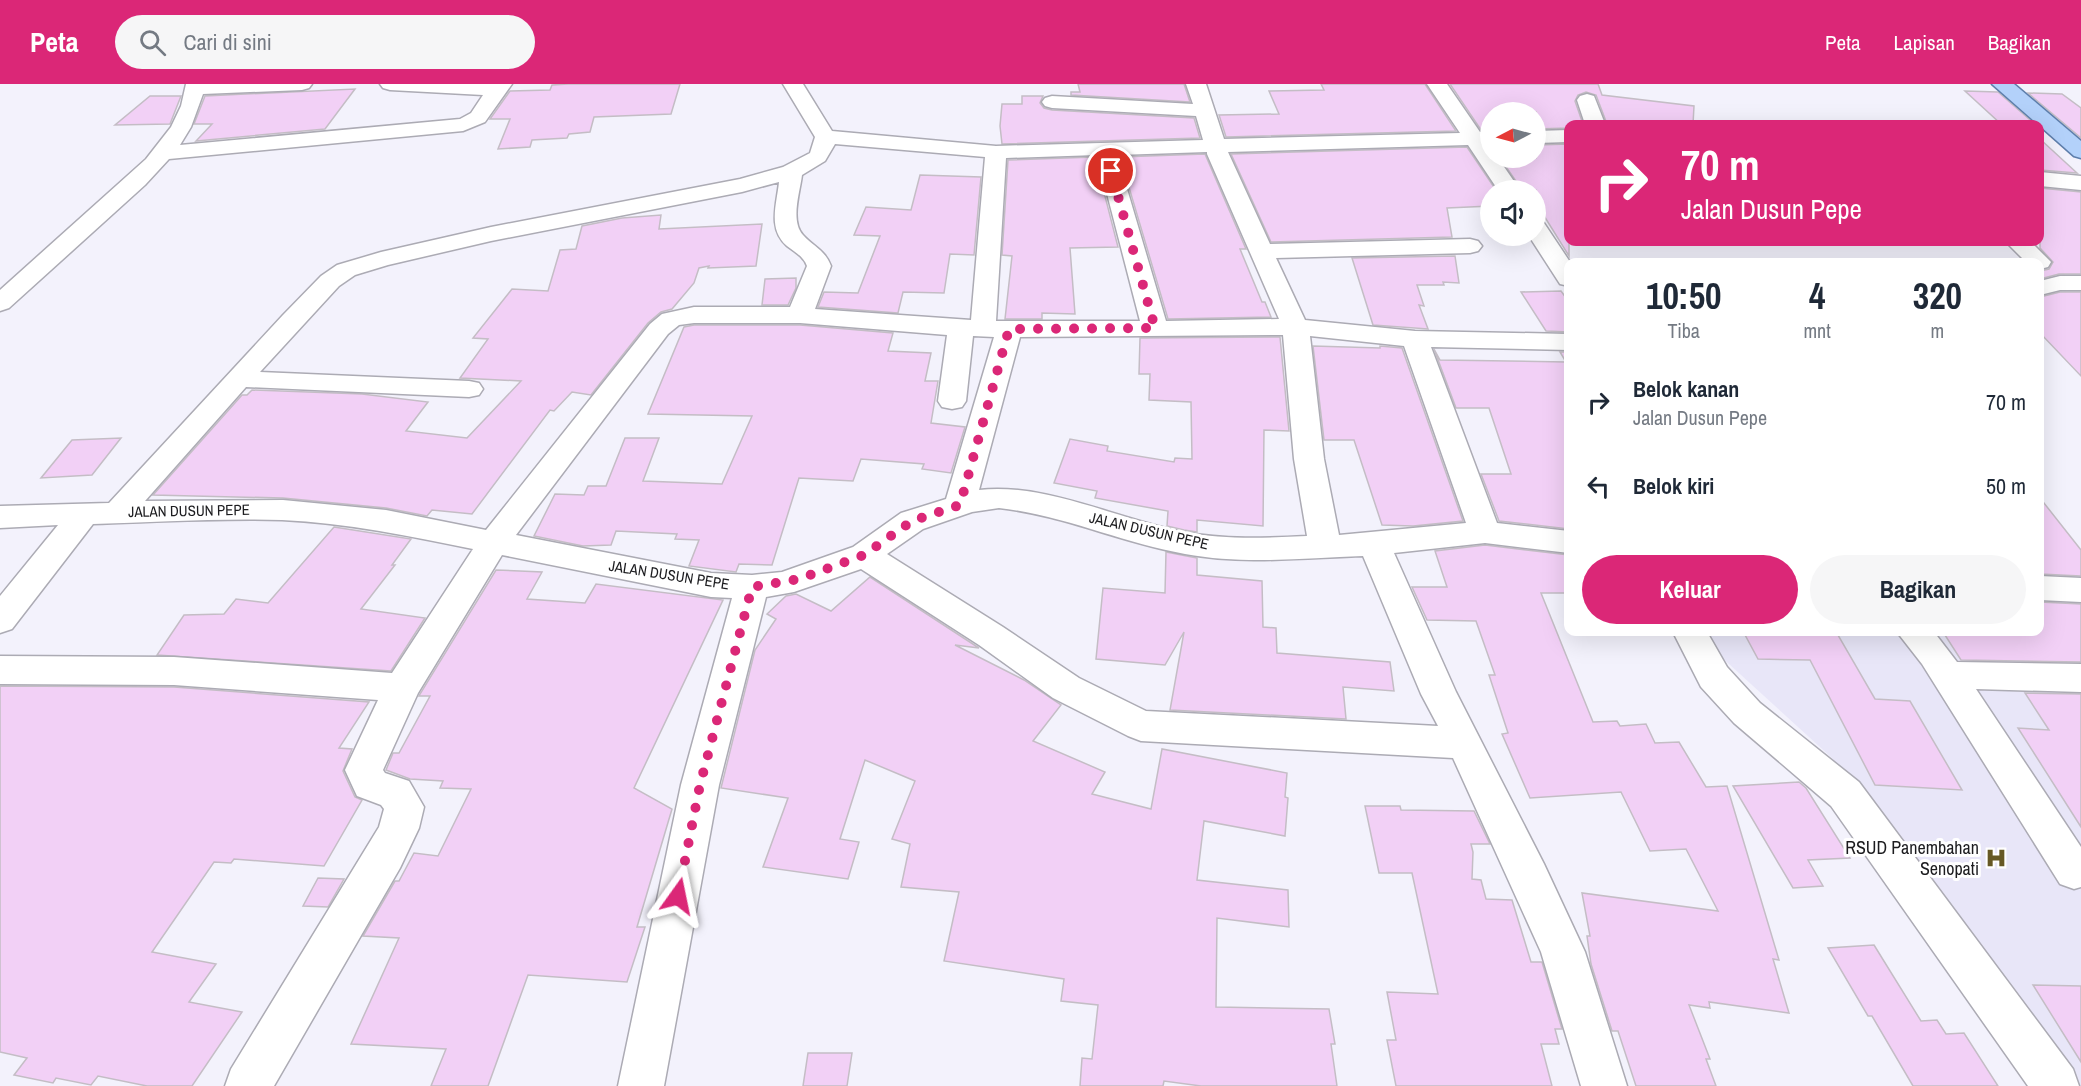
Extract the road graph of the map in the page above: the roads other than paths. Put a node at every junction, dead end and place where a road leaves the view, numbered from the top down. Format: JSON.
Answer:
{"nodes":[{"id":1,"x":302,"y":84,"type":"edge"},
{"id":2,"x":390,"y":84,"type":"edge"},
{"id":3,"x":793,"y":84,"type":"edge"},
{"id":4,"x":1196,"y":84,"type":"edge"},
{"id":5,"x":1437,"y":84,"type":"edge"},
{"id":6,"x":2002,"y":84,"type":"edge"},
{"id":7,"x":195,"y":87,"type":"edge"},
{"id":8,"x":499,"y":87,"type":"edge"},
{"id":9,"x":1587,"y":100,"type":"dead end"},
{"id":10,"x":1052,"y":102,"type":"dead end"},
{"id":11,"x":1204,"y":111,"type":"junction"},
{"id":12,"x":1594,"y":120,"type":"edge"},
{"id":13,"x":2044,"y":120,"type":"edge"},
{"id":14,"x":2044,"y":120,"type":"edge"},
{"id":15,"x":1564,"y":136,"type":"edge"},
{"id":16,"x":825,"y":137,"type":"junction"},
{"id":17,"x":1480,"y":137,"type":"edge"},
{"id":18,"x":1546,"y":137,"type":"edge"},
{"id":19,"x":1480,"y":139,"type":"edge"},
{"id":20,"x":1216,"y":146,"type":"junction"},
{"id":21,"x":1105,"y":148,"type":"junction"},
{"id":22,"x":996,"y":152,"type":"junction"},
{"id":23,"x":2081,"y":152,"type":"edge"},
{"id":24,"x":161,"y":153,"type":"junction"},
{"id":25,"x":791,"y":172,"type":"junction"},
{"id":26,"x":2044,"y":179,"type":"edge"},
{"id":27,"x":2081,"y":183,"type":"edge"},
{"id":28,"x":1546,"y":236,"type":"edge"},
{"id":29,"x":1564,"y":239,"type":"edge"},
{"id":30,"x":1546,"y":244,"type":"edge"},
{"id":31,"x":1470,"y":246,"type":"dead end"},
{"id":32,"x":2022,"y":246,"type":"edge"},
{"id":33,"x":1262,"y":251,"type":"junction"},
{"id":34,"x":2035,"y":258,"type":"edge"},
{"id":35,"x":2044,"y":267,"type":"edge"},
{"id":36,"x":1564,"y":271,"type":"edge"},
{"id":37,"x":2060,"y":285,"type":"edge"},
{"id":38,"x":0,"y":303,"type":"edge"},
{"id":39,"x":800,"y":315,"type":"junction"},
{"id":40,"x":1295,"y":327,"type":"junction"},
{"id":41,"x":1155,"y":328,"type":"junction"},
{"id":42,"x":985,"y":329,"type":"junction"},
{"id":43,"x":1415,"y":339,"type":"junction"},
{"id":44,"x":1564,"y":342,"type":"edge"},
{"id":45,"x":240,"y":379,"type":"junction"},
{"id":46,"x":469,"y":389,"type":"dead end"},
{"id":47,"x":952,"y":401,"type":"dead end"},
{"id":48,"x":960,"y":505,"type":"junction"},
{"id":49,"x":117,"y":513,"type":"junction"},
{"id":50,"x":84,"y":514,"type":"junction"},
{"id":51,"x":0,"y":517,"type":"edge"},
{"id":52,"x":1485,"y":532,"type":"junction"},
{"id":53,"x":1564,"y":541,"type":"edge"},
{"id":54,"x":493,"y":543,"type":"junction"},
{"id":55,"x":1374,"y":544,"type":"junction"},
{"id":56,"x":1325,"y":546,"type":"junction"},
{"id":57,"x":864,"y":555,"type":"junction"},
{"id":58,"x":752,"y":587,"type":"junction"},
{"id":59,"x":2044,"y":588,"type":"edge"},
{"id":60,"x":2081,"y":590,"type":"edge"},
{"id":61,"x":0,"y":620,"type":"edge"},
{"id":62,"x":1692,"y":636,"type":"edge"},
{"id":63,"x":1918,"y":636,"type":"edge"},
{"id":64,"x":0,"y":670,"type":"edge"},
{"id":65,"x":1946,"y":675,"type":"junction"},
{"id":66,"x":2081,"y":678,"type":"edge"},
{"id":67,"x":402,"y":688,"type":"junction"},
{"id":68,"x":1465,"y":743,"type":"junction"},
{"id":69,"x":2074,"y":871,"type":"dead end"},
{"id":70,"x":248,"y":1086,"type":"edge"},
{"id":71,"x":640,"y":1086,"type":"edge"},
{"id":72,"x":1604,"y":1086,"type":"edge"},
{"id":73,"x":2056,"y":1086,"type":"edge"}],
"edges":[{"from":1,"to":7,"type":"street"},
{"from":2,"to":8,"type":"street"},
{"from":3,"to":16,"type":"street"},
{"from":4,"to":11,"type":"street"},
{"from":5,"to":17,"type":"street"},
{"from":6,"to":13,"type":"main road"},
{"from":7,"to":24,"type":"street"},
{"from":8,"to":24,"type":"street"},
{"from":9,"to":12,"type":"street"},
{"from":10,"to":11,"type":"street"},
{"from":11,"to":20,"type":"street"},
{"from":14,"to":23,"type":"main road"},
{"from":15,"to":18,"type":"street"},
{"from":16,"to":22,"type":"street"},
{"from":16,"to":25,"type":"street"},
{"from":19,"to":20,"type":"street"},
{"from":20,"to":21,"type":"street"},
{"from":20,"to":33,"type":"street"},
{"from":21,"to":22,"type":"street"},
{"from":21,"to":41,"type":"street"},
{"from":22,"to":42,"type":"street"},
{"from":24,"to":38,"type":"street"},
{"from":25,"to":39,"type":"street"},
{"from":25,"to":45,"type":"street"},
{"from":26,"to":27,"type":"street"},
{"from":28,"to":29,"type":"street"},
{"from":30,"to":36,"type":"street"},
{"from":31,"to":33,"type":"street"},
{"from":32,"to":34,"type":"street"},
{"from":33,"to":40,"type":"street"},
{"from":35,"to":37,"type":"street"},
{"from":39,"to":42,"type":"street"},
{"from":39,"to":54,"type":"street"},
{"from":40,"to":41,"type":"street"},
{"from":40,"to":43,"type":"street"},
{"from":40,"to":56,"type":"street"},
{"from":41,"to":42,"type":"street"},
{"from":42,"to":47,"type":"street"},
{"from":42,"to":48,"type":"street"},
{"from":43,"to":44,"type":"street"},
{"from":43,"to":52,"type":"street"},
{"from":45,"to":46,"type":"street"},
{"from":45,"to":49,"type":"street"},
{"from":48,"to":56,"type":"street","name":"JALAN DUSUN PEPE"},
{"from":48,"to":57,"type":"street","name":"JALAN DUSUN PEPE"},
{"from":49,"to":50,"type":"street","name":"JALAN DUSUN PEPE"},
{"from":49,"to":54,"type":"street","name":"JALAN DUSUN PEPE"},
{"from":50,"to":51,"type":"street","name":"JALAN DUSUN PEPE"},
{"from":50,"to":61,"type":"street"},
{"from":52,"to":53,"type":"street","name":"JALAN DUSUN PEPE"},
{"from":52,"to":55,"type":"street","name":"JALAN DUSUN PEPE"},
{"from":54,"to":58,"type":"street","name":"JALAN DUSUN PEPE"},
{"from":54,"to":67,"type":"street"},
{"from":55,"to":56,"type":"street","name":"JALAN DUSUN PEPE"},
{"from":55,"to":68,"type":"street"},
{"from":57,"to":58,"type":"street","name":"JALAN DUSUN PEPE"},
{"from":57,"to":68,"type":"street"},
{"from":58,"to":71,"type":"street"},
{"from":59,"to":60,"type":"street"},
{"from":62,"to":73,"type":"street"},
{"from":63,"to":65,"type":"street"},
{"from":64,"to":67,"type":"street"},
{"from":65,"to":66,"type":"street"},
{"from":65,"to":69,"type":"street"},
{"from":67,"to":70,"type":"street"},
{"from":68,"to":72,"type":"street"}]}
